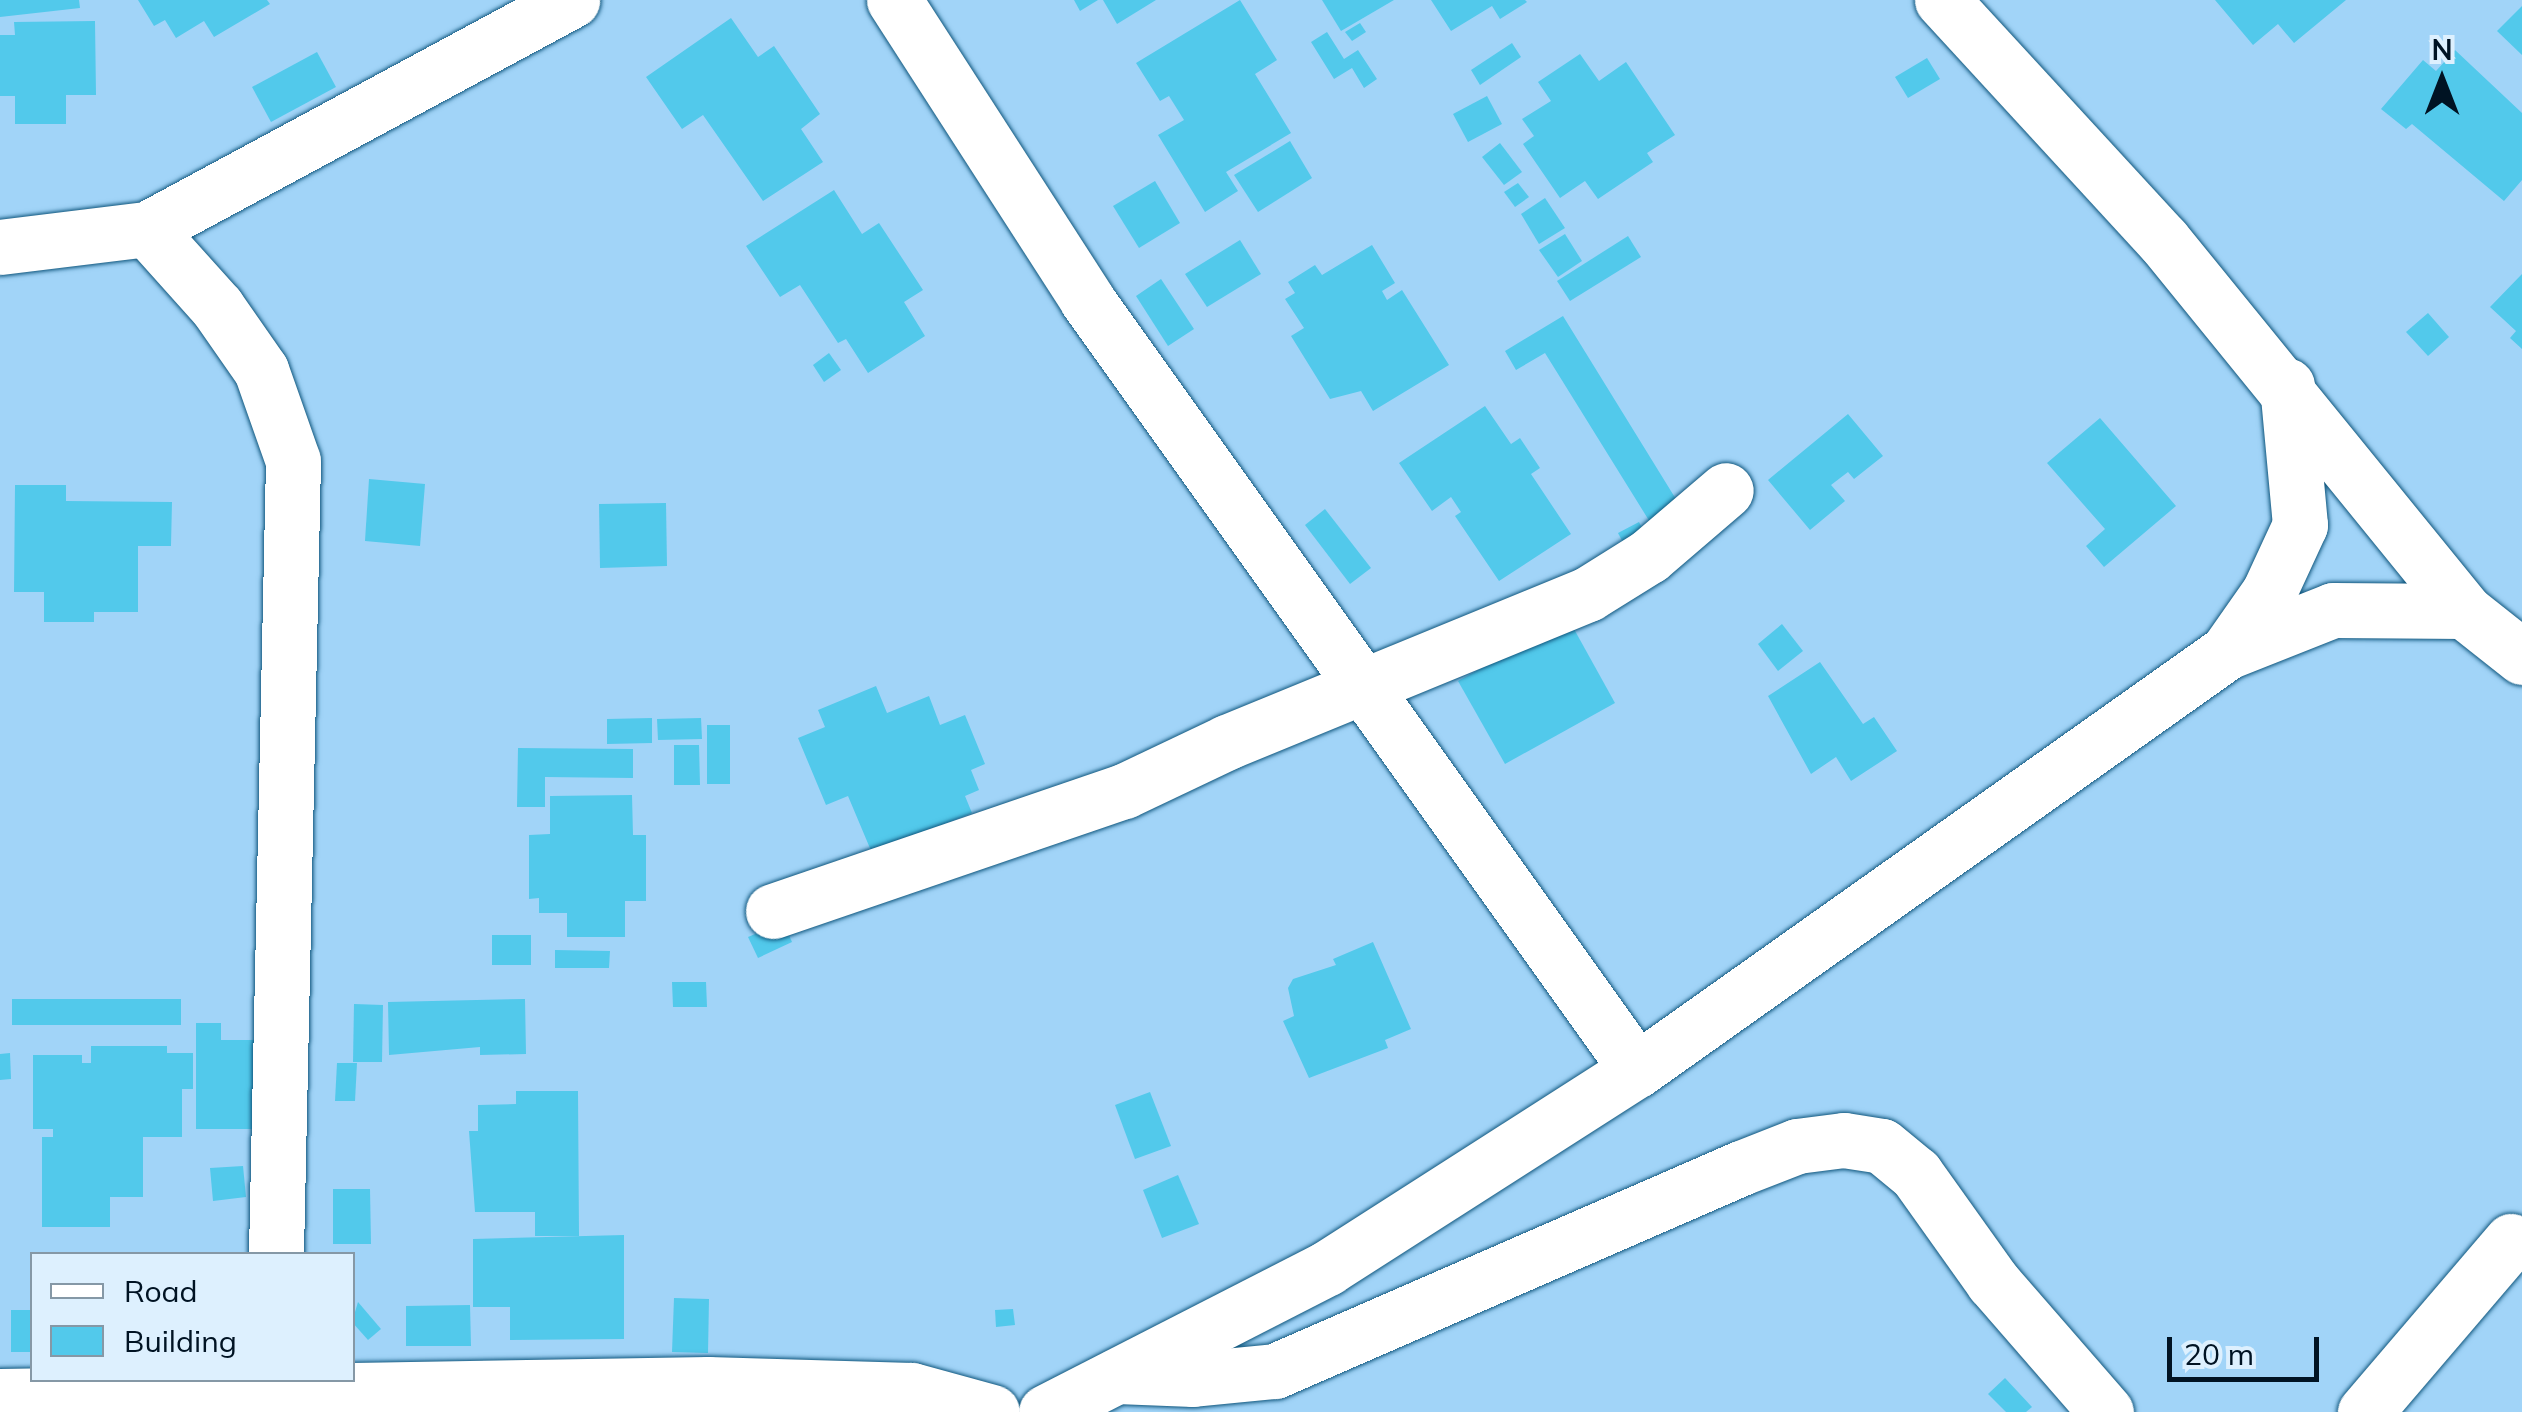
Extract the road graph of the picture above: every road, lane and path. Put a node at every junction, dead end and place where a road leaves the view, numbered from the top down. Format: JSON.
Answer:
{"nodes":[{"id":1,"x":572,"y":0,"type":"edge"},
{"id":2,"x":894,"y":0,"type":"edge"},
{"id":3,"x":1942,"y":0,"type":"edge"},
{"id":4,"x":147,"y":230,"type":"junction"},
{"id":5,"x":0,"y":246,"type":"edge"},
{"id":6,"x":2287,"y":386,"type":"junction"},
{"id":7,"x":1726,"y":490,"type":"dead end"},
{"id":8,"x":2464,"y":611,"type":"junction"},
{"id":9,"x":2227,"y":652,"type":"junction"},
{"id":10,"x":2522,"y":657,"type":"edge"},
{"id":11,"x":1368,"y":687,"type":"junction"},
{"id":12,"x":773,"y":911,"type":"dead end"},
{"id":13,"x":1638,"y":1070,"type":"junction"},
{"id":14,"x":2512,"y":1241,"type":"dead end"},
{"id":15,"x":276,"y":1252,"type":"edge"},
{"id":16,"x":1116,"y":1376,"type":"junction"},
{"id":17,"x":272,"y":1395,"type":"edge"},
{"id":18,"x":0,"y":1396,"type":"edge"},
{"id":19,"x":992,"y":1412,"type":"edge"},
{"id":20,"x":1046,"y":1412,"type":"edge"},
{"id":21,"x":2106,"y":1412,"type":"edge"},
{"id":22,"x":2365,"y":1412,"type":"edge"}],
"edges":[{"from":1,"to":4,"type":"street"},
{"from":2,"to":11,"type":"street"},
{"from":3,"to":6,"type":"street"},
{"from":4,"to":5,"type":"street"},
{"from":4,"to":15,"type":"street"},
{"from":6,"to":8,"type":"street"},
{"from":6,"to":9,"type":"street"},
{"from":7,"to":11,"type":"street"},
{"from":8,"to":9,"type":"street"},
{"from":8,"to":10,"type":"street"},
{"from":9,"to":13,"type":"street"},
{"from":11,"to":12,"type":"street"},
{"from":11,"to":13,"type":"street"},
{"from":13,"to":16,"type":"street"},
{"from":14,"to":22,"type":"street"},
{"from":16,"to":20,"type":"street"},
{"from":16,"to":21,"type":"street"},
{"from":17,"to":18,"type":"street"},
{"from":17,"to":19,"type":"street"}]}
